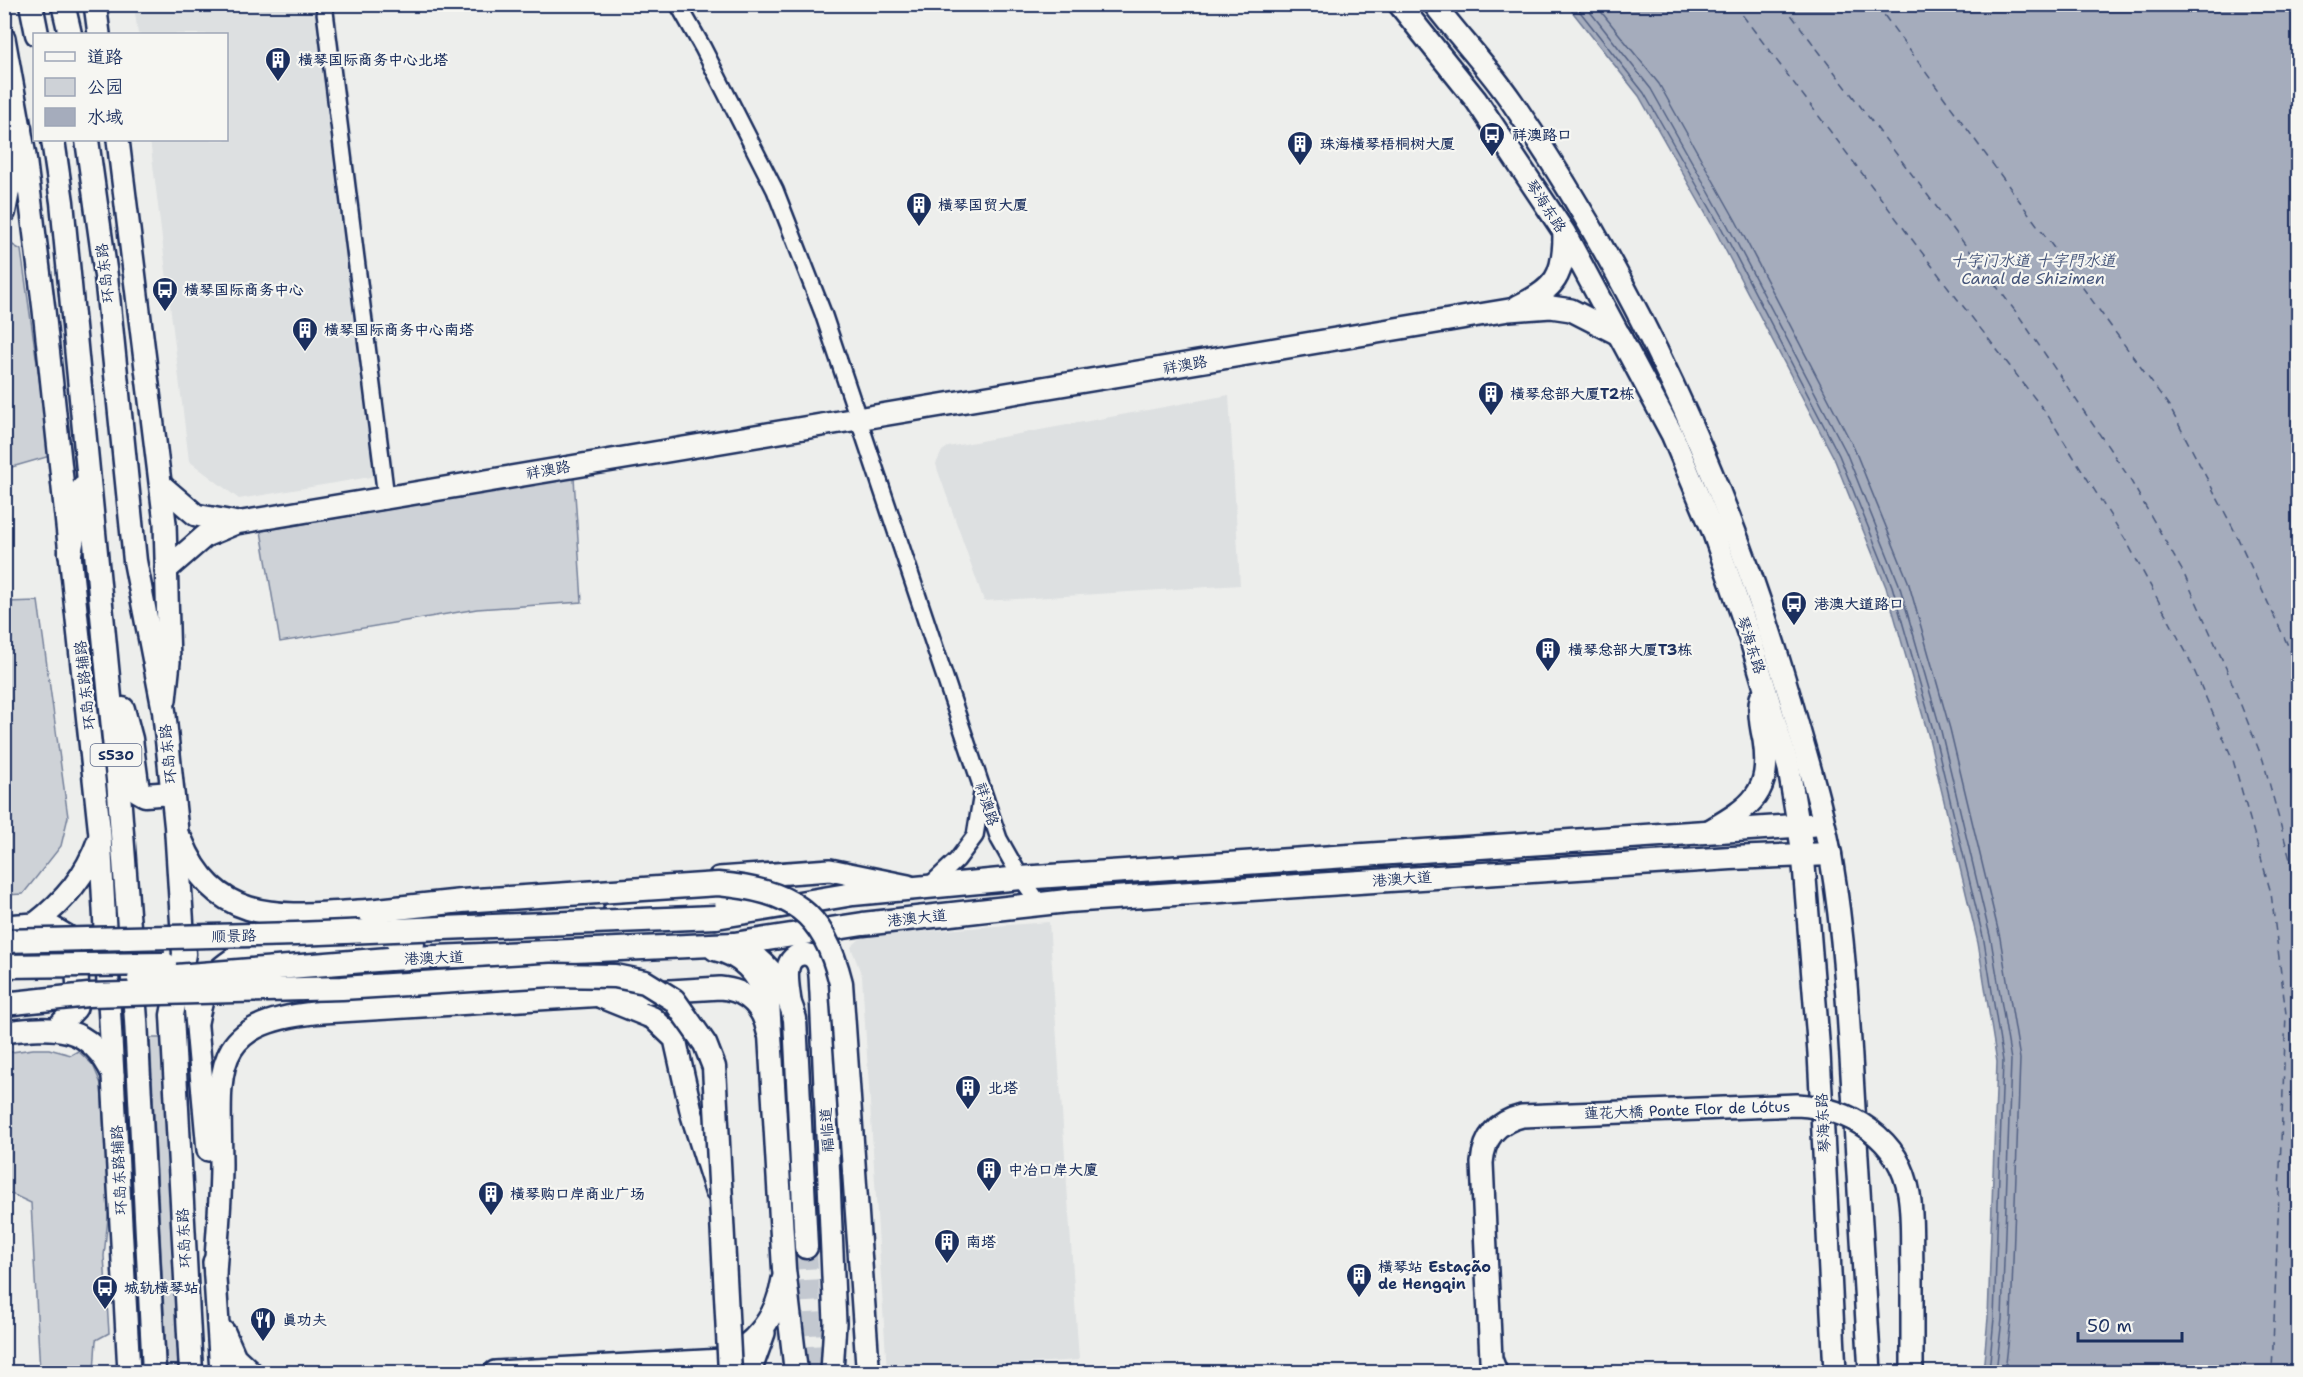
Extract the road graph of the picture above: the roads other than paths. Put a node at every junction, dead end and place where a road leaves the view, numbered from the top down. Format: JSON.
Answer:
{"nodes":[{"id":1,"x":31,"y":4,"type":"edge"},
{"id":2,"x":63,"y":4,"type":"edge"},
{"id":3,"x":95,"y":4,"type":"edge"},
{"id":4,"x":324,"y":4,"type":"edge"},
{"id":5,"x":678,"y":4,"type":"edge"},
{"id":6,"x":1399,"y":4,"type":"edge"},
{"id":7,"x":1434,"y":4,"type":"edge"},
{"id":8,"x":37,"y":33,"type":"edge"},
{"id":9,"x":70,"y":33,"type":"edge"},
{"id":10,"x":99,"y":33,"type":"edge"},
{"id":11,"x":4,"y":38,"type":"edge"},
{"id":12,"x":20,"y":128,"type":"junction"},
{"id":13,"x":53,"y":141,"type":"edge"},
{"id":14,"x":87,"y":141,"type":"edge"},
{"id":15,"x":118,"y":141,"type":"edge"},
{"id":16,"x":4,"y":212,"type":"edge"},
{"id":17,"x":1564,"y":232,"type":"junction"},
{"id":18,"x":1509,"y":310,"type":"junction"},
{"id":19,"x":1620,"y":335,"type":"junction"},
{"id":20,"x":860,"y":419,"type":"junction"},
{"id":21,"x":87,"y":466,"type":"junction"},
{"id":22,"x":161,"y":485,"type":"junction"},
{"id":23,"x":386,"y":497,"type":"junction"},
{"id":24,"x":236,"y":523,"type":"junction"},
{"id":25,"x":70,"y":553,"type":"junction"},
{"id":26,"x":166,"y":570,"type":"junction"},
{"id":27,"x":107,"y":647,"type":"junction"},
{"id":28,"x":1766,"y":690,"type":"junction"},
{"id":29,"x":164,"y":711,"type":"junction"},
{"id":30,"x":982,"y":790,"type":"junction"},
{"id":31,"x":172,"y":793,"type":"junction"},
{"id":32,"x":1822,"y":824,"type":"junction"},
{"id":33,"x":176,"y":826,"type":"junction"},
{"id":34,"x":1797,"y":826,"type":"junction"},
{"id":35,"x":1709,"y":831,"type":"junction"},
{"id":36,"x":100,"y":835,"type":"junction"},
{"id":37,"x":1803,"y":853,"type":"junction"},
{"id":38,"x":1830,"y":854,"type":"junction"},
{"id":39,"x":1020,"y":878,"type":"junction"},
{"id":40,"x":924,"y":887,"type":"junction"},
{"id":41,"x":848,"y":895,"type":"junction"},
{"id":42,"x":1040,"y":904,"type":"junction"},
{"id":43,"x":261,"y":913,"type":"junction"},
{"id":44,"x":363,"y":915,"type":"junction"},
{"id":45,"x":35,"y":924,"type":"junction"},
{"id":46,"x":863,"y":924,"type":"junction"},
{"id":47,"x":4,"y":926,"type":"edge"},
{"id":48,"x":296,"y":934,"type":"joint"},
{"id":49,"x":4,"y":941,"type":"edge"},
{"id":50,"x":734,"y":945,"type":"junction"},
{"id":51,"x":178,"y":946,"type":"junction"},
{"id":52,"x":695,"y":947,"type":"junction"},
{"id":53,"x":389,"y":960,"type":"junction"},
{"id":54,"x":4,"y":966,"type":"edge"},
{"id":55,"x":594,"y":995,"type":"junction"},
{"id":56,"x":4,"y":1002,"type":"edge"},
{"id":57,"x":790,"y":1002,"type":"junction"},
{"id":58,"x":347,"y":1010,"type":"junction"},
{"id":59,"x":197,"y":1020,"type":"junction"},
{"id":60,"x":58,"y":1028,"type":"junction"},
{"id":61,"x":4,"y":1032,"type":"edge"},
{"id":62,"x":772,"y":1049,"type":"junction"},
{"id":63,"x":114,"y":1078,"type":"junction"},
{"id":64,"x":722,"y":1210,"type":"junction"},
{"id":65,"x":806,"y":1247,"type":"tunnel mouth"},
{"id":66,"x":784,"y":1269,"type":"junction"},
{"id":67,"x":215,"y":1274,"type":"junction"},
{"id":68,"x":217,"y":1310,"type":"junction"},
{"id":69,"x":770,"y":1319,"type":"junction"},
{"id":70,"x":659,"y":1365,"type":"junction"},
{"id":71,"x":129,"y":1372,"type":"edge"},
{"id":72,"x":154,"y":1372,"type":"edge"},
{"id":73,"x":192,"y":1372,"type":"edge"},
{"id":74,"x":221,"y":1372,"type":"edge"},
{"id":75,"x":251,"y":1372,"type":"edge"},
{"id":76,"x":495,"y":1372,"type":"edge"},
{"id":77,"x":686,"y":1372,"type":"edge"},
{"id":78,"x":730,"y":1372,"type":"edge"},
{"id":79,"x":750,"y":1372,"type":"edge"},
{"id":80,"x":796,"y":1372,"type":"edge"},
{"id":81,"x":832,"y":1372,"type":"edge"},
{"id":82,"x":868,"y":1372,"type":"edge"},
{"id":83,"x":1496,"y":1372,"type":"edge"},
{"id":84,"x":1835,"y":1372,"type":"edge"},
{"id":85,"x":1870,"y":1372,"type":"edge"},
{"id":86,"x":1912,"y":1372,"type":"edge"}],
"edges":[{"from":1,"to":8,"type":"main road"},
{"from":2,"to":9,"type":"main road"},
{"from":3,"to":10,"type":"main road"},
{"from":4,"to":23,"type":"street"},
{"from":5,"to":20,"type":"street","name":"祥澳路"},
{"from":6,"to":17,"type":"main road","name":"琴海东路"},
{"from":7,"to":32,"type":"main road","name":"琴海东路"},
{"from":11,"to":12,"type":"main road","name":"环岛东路辅路"},
{"from":12,"to":16,"type":"main road"},
{"from":12,"to":25,"type":"main road","name":"环岛东路辅路"},
{"from":13,"to":21,"type":"main road","number":"S530"},
{"from":14,"to":29,"type":"main road","name":"环岛东路"},
{"from":15,"to":22,"type":"main road"},
{"from":17,"to":18,"type":"main road","name":"祥澳路"},
{"from":17,"to":19,"type":"main road","name":"琴海东路"},
{"from":18,"to":19,"type":"main road","name":"祥澳路"},
{"from":18,"to":20,"type":"main road","name":"祥澳路"},
{"from":19,"to":28,"type":"main road","name":"琴海东路"},
{"from":20,"to":23,"type":"main road","name":"祥澳路"},
{"from":20,"to":30,"type":"street","name":"祥澳路"},
{"from":21,"to":25,"type":"main road"},
{"from":21,"to":27,"type":"main road","number":"S530"},
{"from":22,"to":24,"type":"main road","name":"祥澳路"},
{"from":22,"to":26,"type":"main road"},
{"from":23,"to":24,"type":"main road","name":"祥澳路"},
{"from":24,"to":26,"type":"main road","name":"祥澳路"},
{"from":25,"to":36,"type":"main road","name":"环岛东路辅路"},
{"from":26,"to":29,"type":"main road"},
{"from":27,"to":31,"type":"main road"},
{"from":27,"to":72,"type":"main road","number":"S530"},
{"from":28,"to":34,"type":"main road","name":"琴海东路"},
{"from":28,"to":35,"type":"main road"},
{"from":29,"to":31,"type":"main road","name":"环岛东路"},
{"from":30,"to":39,"type":"street","name":"祥澳路"},
{"from":30,"to":40,"type":"street"},
{"from":31,"to":33,"type":"main road","name":"环岛东路"},
{"from":32,"to":34,"type":"main road"},
{"from":32,"to":38,"type":"main road","name":"琴海东路"},
{"from":33,"to":43,"type":"main road"},
{"from":33,"to":51,"type":"main road","name":"环岛东路"},
{"from":34,"to":35,"type":"main road","name":"港澳大道"},
{"from":34,"to":37,"type":"main road","name":"琴海东路"},
{"from":35,"to":39,"type":"main road","name":"港澳大道"},
{"from":36,"to":45,"type":"main road"},
{"from":36,"to":63,"type":"main road","name":"环岛东路辅路"},
{"from":37,"to":38,"type":"main road","name":"港澳大道"},
{"from":37,"to":42,"type":"main road","name":"港澳大道"},
{"from":37,"to":84,"type":"main road","name":"琴海东路"},
{"from":38,"to":85,"type":"main road","name":"琴海东路"},
{"from":39,"to":40,"type":"main road","name":"港澳大道"},
{"from":39,"to":42,"type":"street","name":"祥澳路"},
{"from":40,"to":41,"type":"main road","name":"港澳大道"},
{"from":40,"to":43,"type":"main road"},
{"from":41,"to":44,"type":"main road"},
{"from":41,"to":48,"type":"main road","name":"港澳大道","bridge":true},
{"from":42,"to":46,"type":"main road","name":"港澳大道"},
{"from":43,"to":44,"type":"main road"},
{"from":44,"to":58,"type":"main road"},
{"from":44,"to":82,"type":"main road","bridge":true},
{"from":45,"to":47,"type":"main road"},
{"from":45,"to":60,"type":"main road"},
{"from":46,"to":50,"type":"main road","name":"港澳大道"},
{"from":46,"to":59,"type":"main road"},
{"from":48,"to":51,"type":"main road","name":"顺景路","bridge":true},
{"from":49,"to":51,"type":"main road","bridge":true},
{"from":50,"to":52,"type":"main road","name":"港澳大道"},
{"from":50,"to":57,"type":"main road","name":"福临道"},
{"from":51,"to":59,"type":"main road"},
{"from":51,"to":73,"type":"main road","name":"环岛东路"},
{"from":52,"to":53,"type":"main road","name":"港澳大道"},
{"from":52,"to":62,"type":"main road"},
{"from":53,"to":54,"type":"main road","name":"港澳大道","bridge":true},
{"from":53,"to":56,"type":"main road","bridge":true},
{"from":55,"to":58,"type":"main road"},
{"from":55,"to":62,"type":"main road"},
{"from":55,"to":64,"type":"main road"},
{"from":56,"to":64,"type":"main road","bridge":true},
{"from":57,"to":65,"type":"main road","name":"福临道"},
{"from":57,"to":81,"type":"main road","name":"福临道"},
{"from":58,"to":67,"type":"main road"},
{"from":59,"to":67,"type":"main road"},
{"from":60,"to":61,"type":"main road"},
{"from":60,"to":63,"type":"main road"},
{"from":62,"to":66,"type":"main road"},
{"from":63,"to":71,"type":"main road","name":"环岛东路辅路"},
{"from":64,"to":78,"type":"main road","bridge":true},
{"from":66,"to":69,"type":"main road"},
{"from":66,"to":80,"type":"main road"},
{"from":67,"to":68,"type":"main road"},
{"from":68,"to":74,"type":"main road"},
{"from":68,"to":75,"type":"main road"},
{"from":69,"to":70,"type":"main road"},
{"from":69,"to":79,"type":"main road"},
{"from":70,"to":76,"type":"main road"},
{"from":70,"to":77,"type":"main road"},
{"from":83,"to":86,"type":"main road","name":"蓮花大橋 Ponte Flor de Lótus","bridge":true}]}
